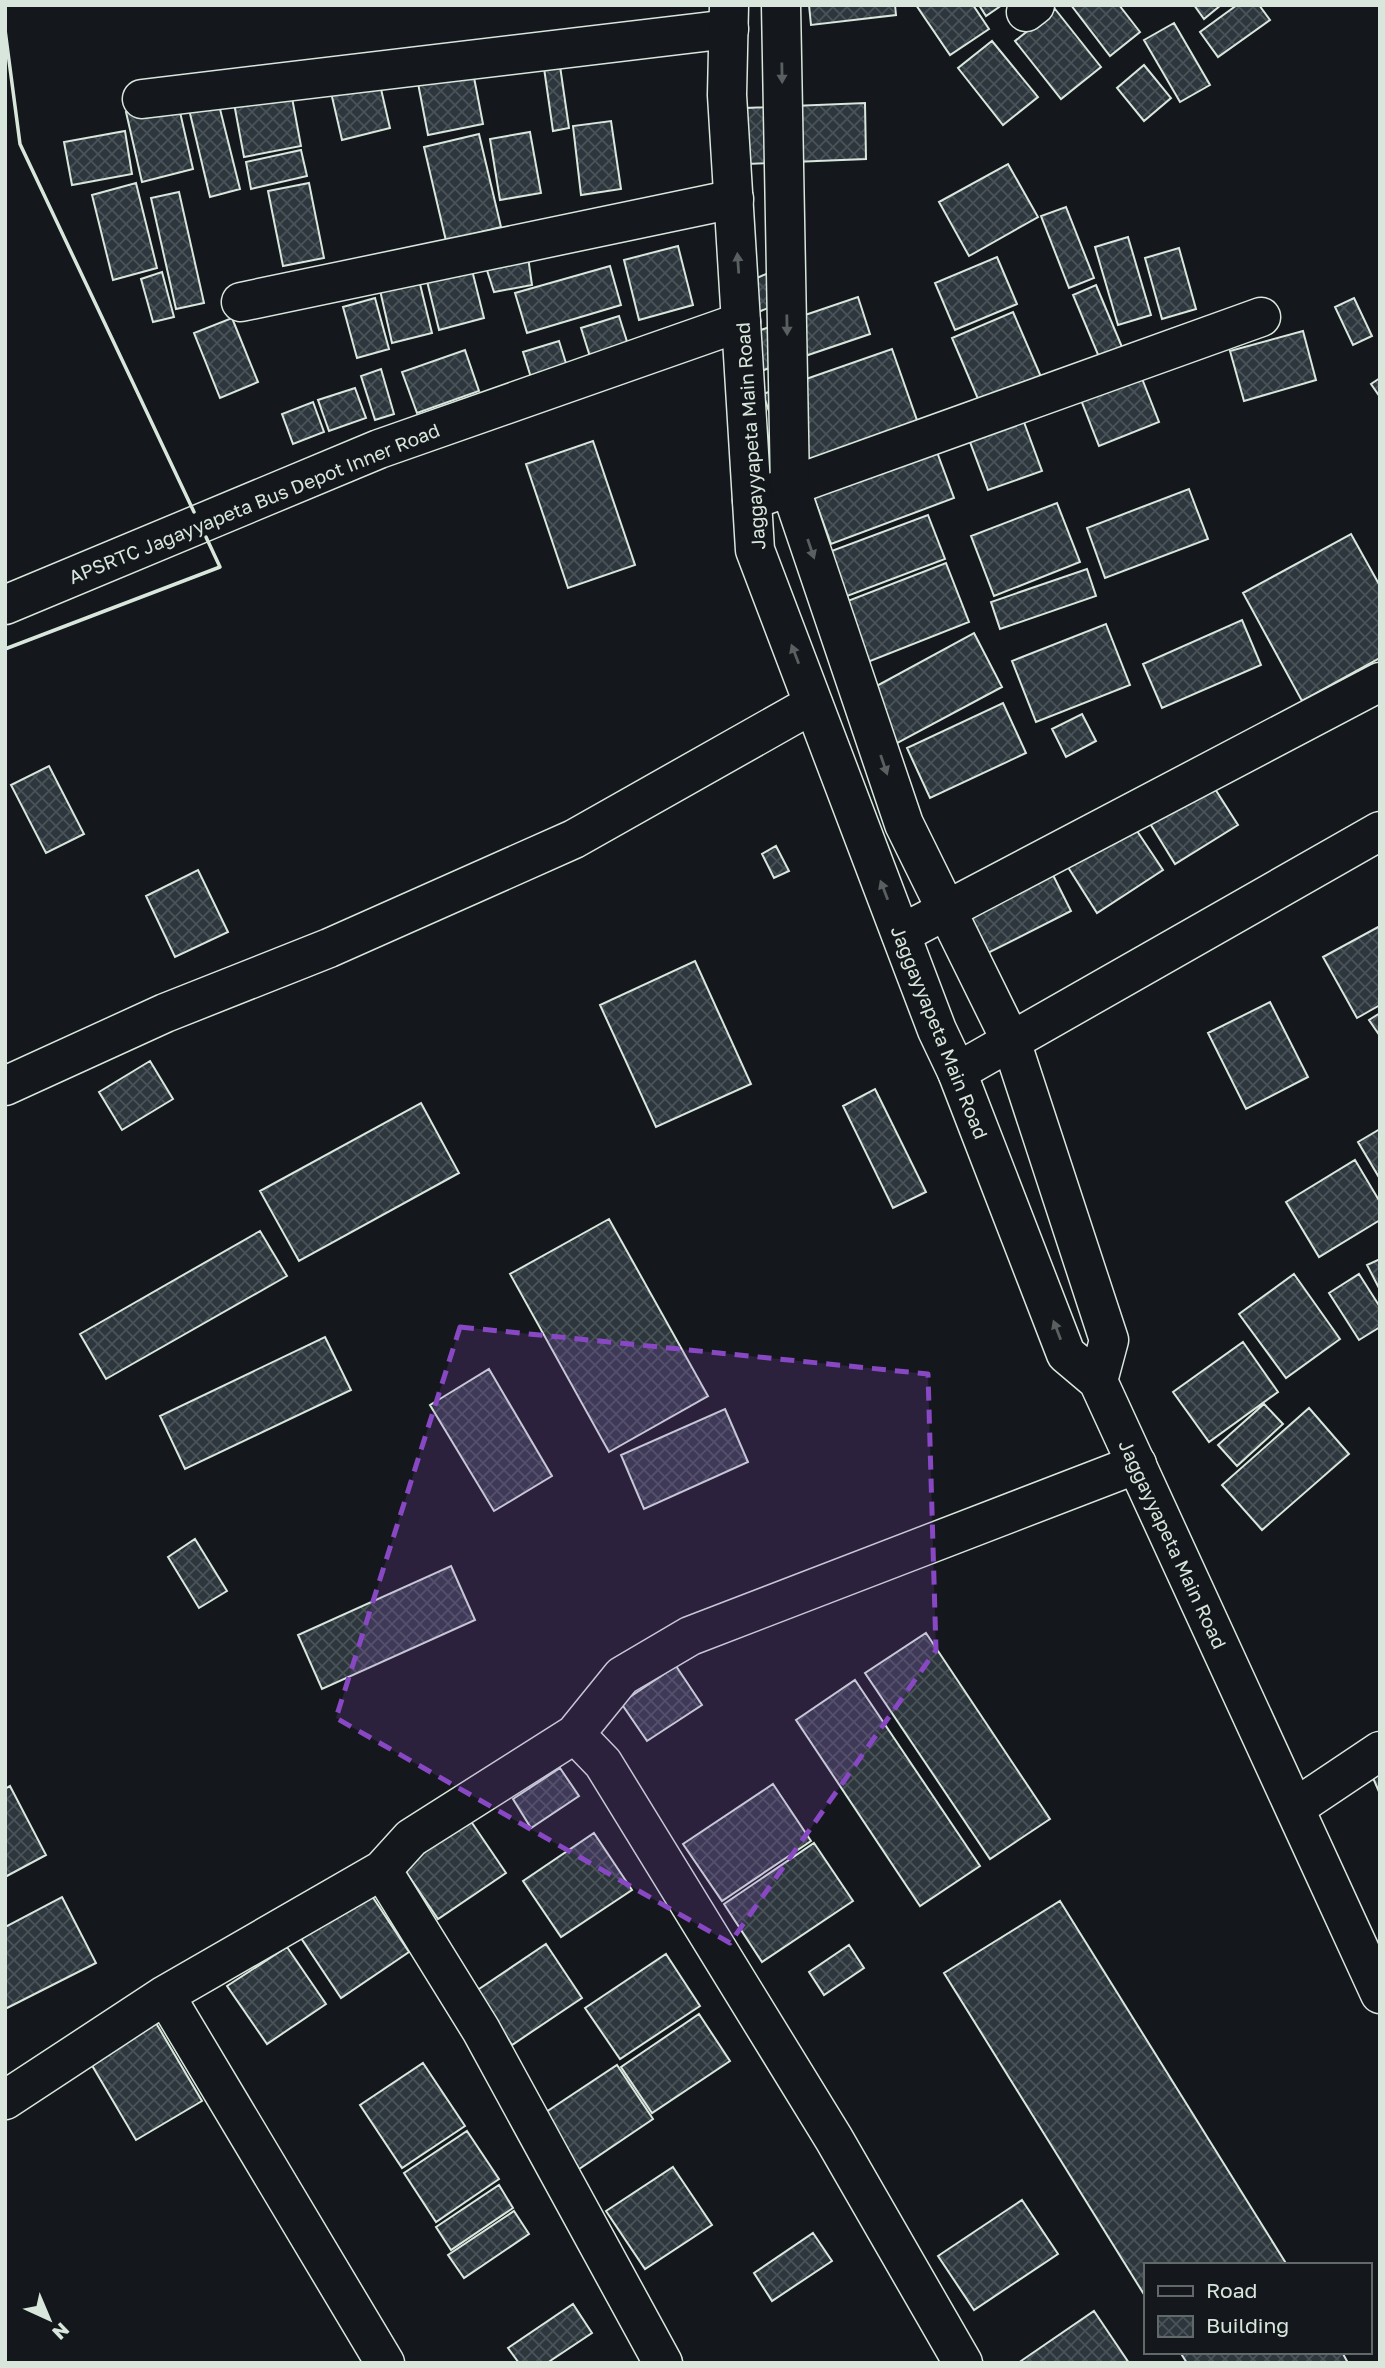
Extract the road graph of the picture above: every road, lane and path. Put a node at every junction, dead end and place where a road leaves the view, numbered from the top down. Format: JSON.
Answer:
{"nodes":[{"id":1,"x":781,"y":5,"type":"edge"},
{"id":2,"x":729,"y":17,"type":"edge"},
{"id":3,"x":142,"y":99,"type":"dead end"},
{"id":4,"x":734,"y":199,"type":"junction"},
{"id":5,"x":241,"y":302,"type":"dead end"},
{"id":6,"x":1261,"y":317,"type":"dead end"},
{"id":7,"x":741,"y":322,"type":"junction"},
{"id":8,"x":790,"y":486,"type":"junction"},
{"id":9,"x":752,"y":500,"type":"junction"},
{"id":10,"x":5,"y":604,"type":"edge"},
{"id":11,"x":1380,"y":682,"type":"edge"},
{"id":12,"x":813,"y":704,"type":"junction"},
{"id":13,"x":1380,"y":831,"type":"edge"},
{"id":14,"x":946,"y":911,"type":"junction"},
{"id":15,"x":901,"y":934,"type":"junction"},
{"id":16,"x":1011,"y":1041,"type":"junction"},
{"id":17,"x":957,"y":1072,"type":"junction"},
{"id":18,"x":5,"y":1086,"type":"edge"},
{"id":19,"x":1098,"y":1381,"type":"junction"},
{"id":20,"x":1137,"y":1464,"type":"junction"},
{"id":21,"x":575,"y":1734,"type":"junction"},
{"id":22,"x":1380,"y":1751,"type":"edge"},
{"id":23,"x":1295,"y":1808,"type":"junction"},
{"id":24,"x":382,"y":1870,"type":"junction"},
{"id":25,"x":1378,"y":1985,"type":"edge"},
{"id":26,"x":165,"y":1995,"type":"junction"},
{"id":27,"x":5,"y":2100,"type":"edge"},
{"id":28,"x":385,"y":2363,"type":"edge"},
{"id":29,"x":663,"y":2363,"type":"edge"},
{"id":30,"x":963,"y":2363,"type":"edge"}],
"edges":[{"from":1,"to":8,"type":"street","one_way":true},
{"from":2,"to":3,"type":"street"},
{"from":2,"to":4,"type":"street","name":"Jaggayyapeta Main Road"},
{"from":4,"to":5,"type":"street"},
{"from":7,"to":4,"type":"street","name":"Jaggayyapeta Main Road","one_way":true},
{"from":6,"to":8,"type":"street"},
{"from":7,"to":9,"type":"street","name":"Jaggayyapeta Main Road"},
{"from":7,"to":10,"type":"street","name":"APSRTC Jagayyapeta Bus Depot Inner Road"},
{"from":8,"to":9,"type":"street"},
{"from":8,"to":14,"type":"street","one_way":true},
{"from":12,"to":9,"type":"street","name":"Jaggayyapeta Main Road","one_way":true},
{"from":11,"to":14,"type":"street"},
{"from":15,"to":12,"type":"street","name":"Jaggayyapeta Main Road","one_way":true},
{"from":12,"to":18,"type":"street"},
{"from":13,"to":16,"type":"street"},
{"from":14,"to":15,"type":"street"},
{"from":14,"to":16,"type":"street"},
{"from":15,"to":17,"type":"street","name":"Jaggayyapeta Main Road"},
{"from":16,"to":17,"type":"street"},
{"from":16,"to":19,"type":"street"},
{"from":19,"to":17,"type":"street","name":"Jaggayyapeta Main Road","one_way":true},
{"from":19,"to":20,"type":"street","name":"Jaggayyapeta Main Road"},
{"from":20,"to":21,"type":"street"},
{"from":20,"to":23,"type":"street","name":"Jaggayyapeta Main Road"},
{"from":21,"to":24,"type":"street"},
{"from":21,"to":30,"type":"street"},
{"from":22,"to":23,"type":"street"},
{"from":23,"to":25,"type":"street","name":"Jaggayyapeta Main Road"},
{"from":24,"to":26,"type":"street"},
{"from":24,"to":29,"type":"street"},
{"from":26,"to":27,"type":"street"},
{"from":26,"to":28,"type":"street"}]}
